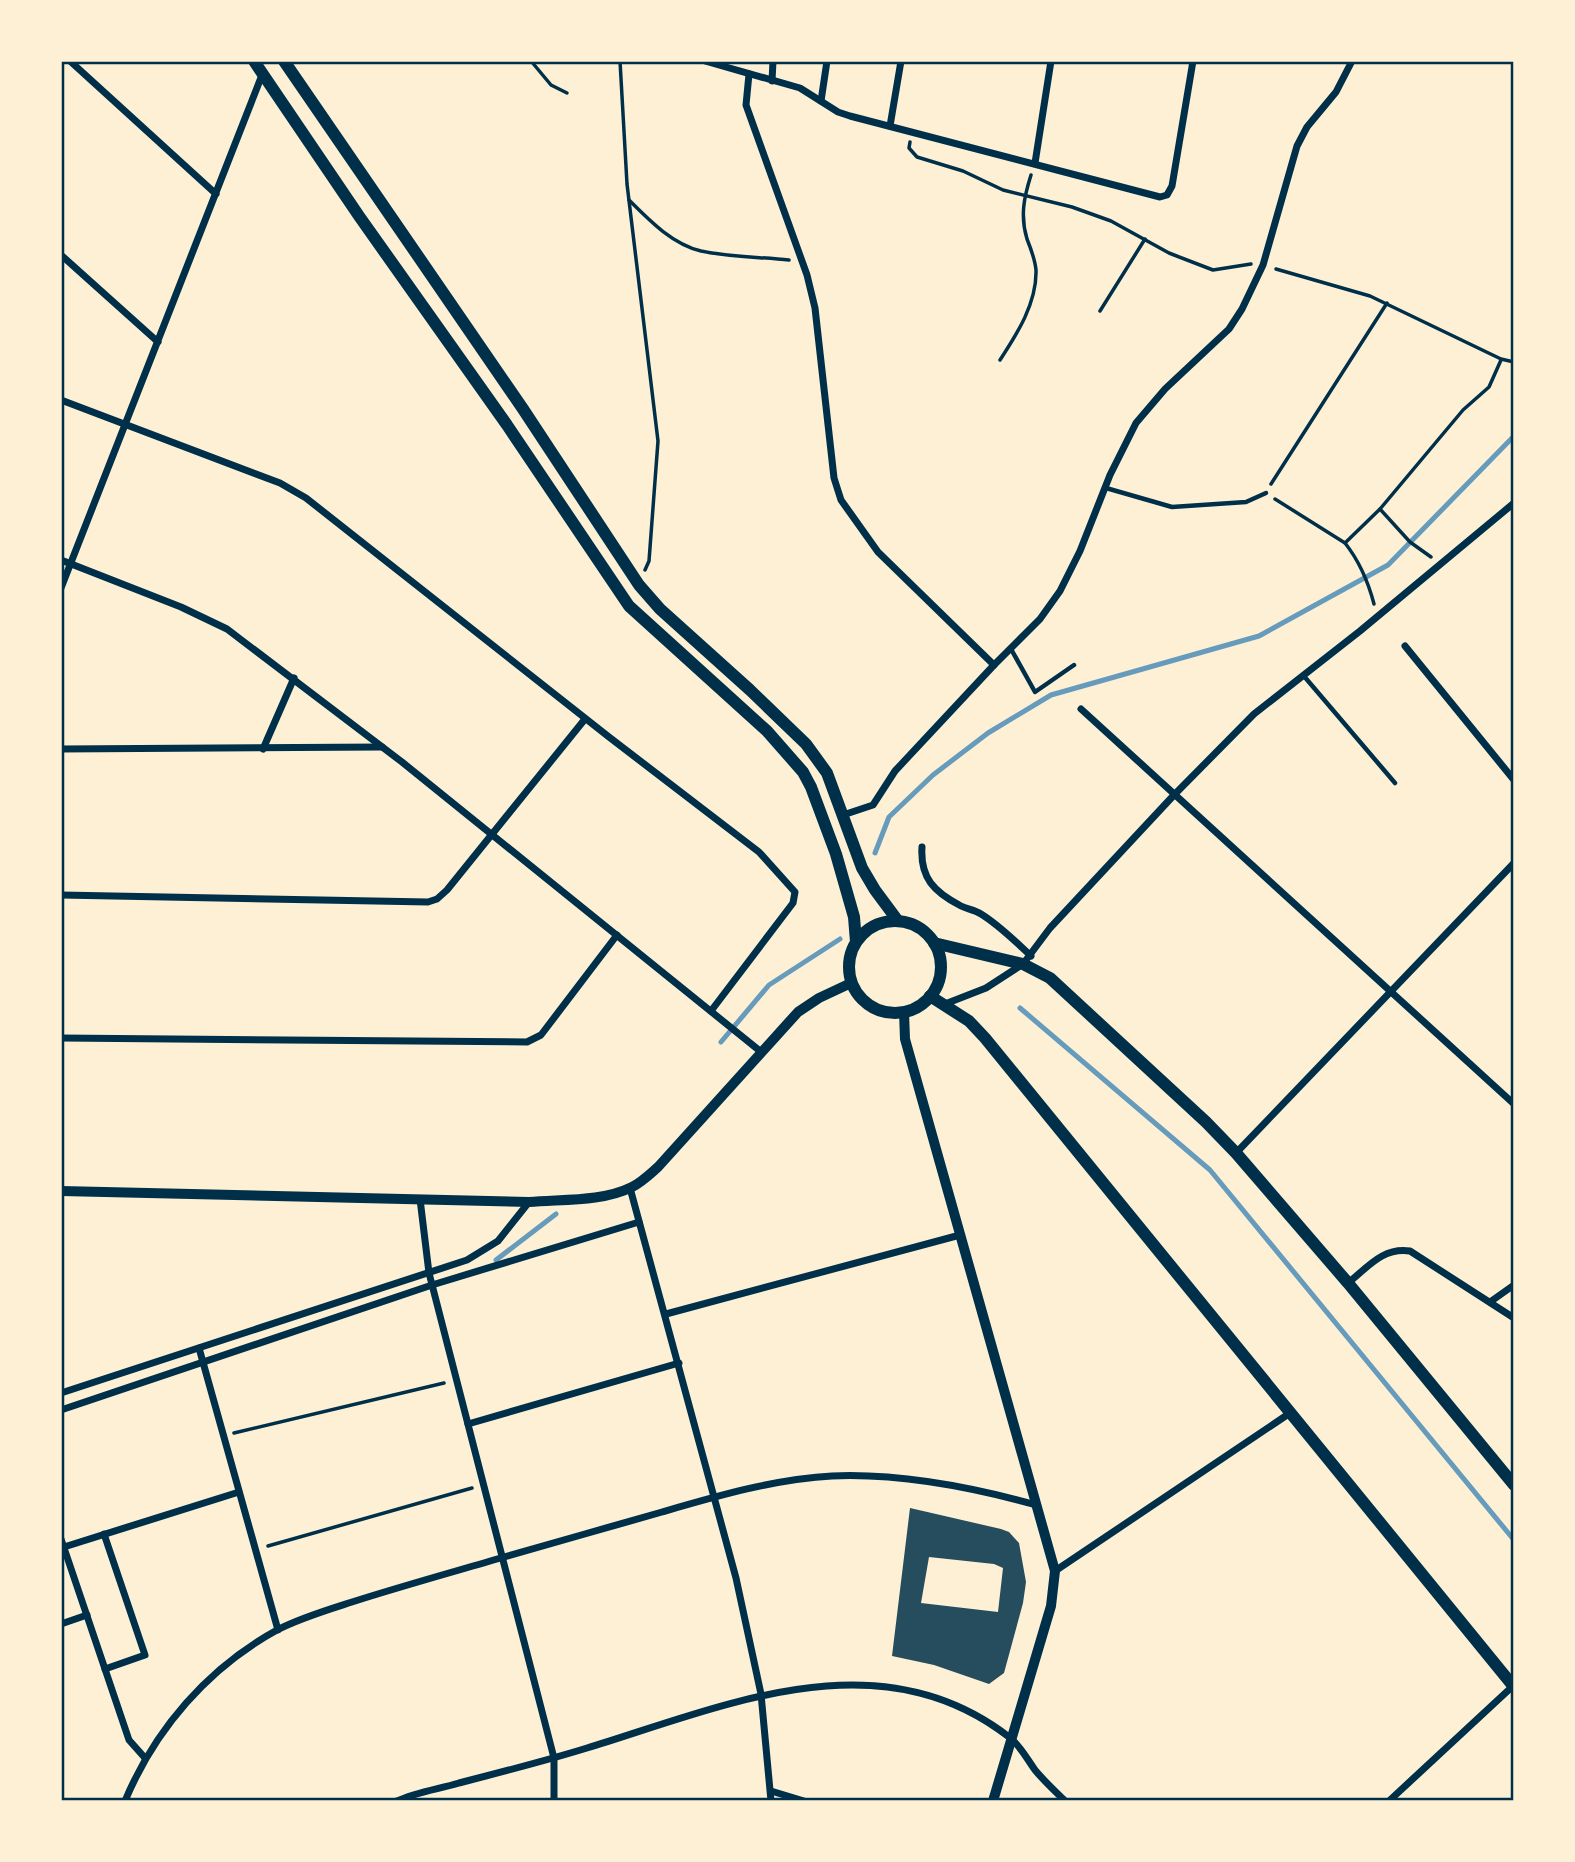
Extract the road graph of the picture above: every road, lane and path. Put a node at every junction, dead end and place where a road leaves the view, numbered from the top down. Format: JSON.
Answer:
{"nodes":[{"id":1,"x":70,"y":61,"type":"edge"},
{"id":2,"x":254,"y":61,"type":"edge"},
{"id":3,"x":284,"y":61,"type":"edge"},
{"id":4,"x":531,"y":61,"type":"edge"},
{"id":5,"x":620,"y":61,"type":"edge"},
{"id":6,"x":705,"y":61,"type":"edge"},
{"id":7,"x":773,"y":61,"type":"edge"},
{"id":8,"x":827,"y":61,"type":"edge"},
{"id":9,"x":901,"y":61,"type":"edge"},
{"id":10,"x":1051,"y":61,"type":"edge"},
{"id":11,"x":1193,"y":61,"type":"edge"},
{"id":12,"x":1352,"y":61,"type":"edge"},
{"id":13,"x":749,"y":74,"type":"junction"},
{"id":14,"x":262,"y":75,"type":"junction"},
{"id":15,"x":772,"y":81,"type":"junction"},
{"id":16,"x":567,"y":93,"type":"dead end"},
{"id":17,"x":821,"y":101,"type":"junction"},
{"id":18,"x":890,"y":126,"type":"junction"},
{"id":19,"x":911,"y":132,"type":"junction"},
{"id":20,"x":1035,"y":163,"type":"junction"},
{"id":21,"x":216,"y":194,"type":"junction"},
{"id":22,"x":1024,"y":197,"type":"junction"},
{"id":23,"x":628,"y":200,"type":"junction"},
{"id":24,"x":1145,"y":239,"type":"junction"},
{"id":25,"x":61,"y":255,"type":"edge"},
{"id":26,"x":802,"y":261,"type":"junction"},
{"id":27,"x":1263,"y":265,"type":"junction"},
{"id":28,"x":1387,"y":303,"type":"junction"},
{"id":29,"x":1100,"y":311,"type":"dead end"},
{"id":30,"x":159,"y":342,"type":"junction"},
{"id":31,"x":1502,"y":359,"type":"junction"},
{"id":32,"x":1000,"y":360,"type":"dead end"},
{"id":33,"x":1514,"y":362,"type":"edge"},
{"id":34,"x":61,"y":401,"type":"edge"},
{"id":35,"x":125,"y":424,"type":"junction"},
{"id":36,"x":1105,"y":488,"type":"junction"},
{"id":37,"x":1265,"y":493,"type":"junction"},
{"id":38,"x":1514,"y":503,"type":"edge"},
{"id":39,"x":1380,"y":509,"type":"junction"},
{"id":40,"x":1345,"y":543,"type":"junction"},
{"id":41,"x":61,"y":560,"type":"edge"},
{"id":42,"x":70,"y":564,"type":"junction"},
{"id":43,"x":1440,"y":565,"type":"junction"},
{"id":44,"x":639,"y":585,"type":"junction"},
{"id":45,"x":61,"y":588,"type":"edge"},
{"id":46,"x":1377,"y":617,"type":"junction"},
{"id":47,"x":1405,"y":646,"type":"dead end"},
{"id":48,"x":1011,"y":648,"type":"junction"},
{"id":49,"x":994,"y":665,"type":"junction"},
{"id":50,"x":1074,"y":666,"type":"dead end"},
{"id":51,"x":1303,"y":675,"type":"junction"},
{"id":52,"x":294,"y":678,"type":"junction"},
{"id":53,"x":1081,"y":709,"type":"dead end"},
{"id":54,"x":585,"y":719,"type":"junction"},
{"id":55,"x":383,"y":747,"type":"junction"},
{"id":56,"x":61,"y":749,"type":"edge"},
{"id":57,"x":263,"y":749,"type":"junction"},
{"id":58,"x":1514,"y":780,"type":"edge"},
{"id":59,"x":1395,"y":783,"type":"dead end"},
{"id":60,"x":1174,"y":795,"type":"junction"},
{"id":61,"x":843,"y":815,"type":"junction"},
{"id":62,"x":492,"y":835,"type":"junction"},
{"id":63,"x":922,"y":847,"type":"dead end"},
{"id":64,"x":1514,"y":863,"type":"edge"},
{"id":65,"x":61,"y":895,"type":"edge"},
{"id":66,"x":898,"y":921,"type":"junction"},
{"id":67,"x":617,"y":935,"type":"junction"},
{"id":68,"x":856,"y":943,"type":"junction"},
{"id":69,"x":934,"y":943,"type":"junction"},
{"id":70,"x":1027,"y":960,"type":"junction"},
{"id":71,"x":851,"y":983,"type":"junction"},
{"id":72,"x":1392,"y":992,"type":"junction"},
{"id":73,"x":930,"y":996,"type":"junction"},
{"id":74,"x":945,"y":1003,"type":"junction"},
{"id":75,"x":711,"y":1011,"type":"junction"},
{"id":76,"x":904,"y":1012,"type":"junction"},
{"id":77,"x":61,"y":1038,"type":"edge"},
{"id":78,"x":760,"y":1051,"type":"junction"},
{"id":79,"x":1514,"y":1104,"type":"edge"},
{"id":80,"x":1236,"y":1153,"type":"junction"},
{"id":81,"x":630,"y":1188,"type":"junction"},
{"id":82,"x":61,"y":1191,"type":"edge"},
{"id":83,"x":420,"y":1199,"type":"junction"},
{"id":84,"x":529,"y":1202,"type":"junction"},
{"id":85,"x":639,"y":1222,"type":"junction"},
{"id":86,"x":960,"y":1236,"type":"junction"},
{"id":87,"x":429,"y":1273,"type":"junction"},
{"id":88,"x":1348,"y":1283,"type":"junction"},
{"id":89,"x":432,"y":1285,"type":"junction"},
{"id":90,"x":1514,"y":1285,"type":"edge"},
{"id":91,"x":1490,"y":1302,"type":"junction"},
{"id":92,"x":666,"y":1314,"type":"junction"},
{"id":93,"x":1514,"y":1318,"type":"edge"},
{"id":94,"x":200,"y":1348,"type":"junction"},
{"id":95,"x":203,"y":1362,"type":"junction"},
{"id":96,"x":679,"y":1363,"type":"junction"},
{"id":97,"x":456,"y":1380,"type":"junction"},
{"id":98,"x":61,"y":1393,"type":"edge"},
{"id":99,"x":61,"y":1410,"type":"edge"},
{"id":100,"x":1290,"y":1413,"type":"junction"},
{"id":101,"x":468,"y":1424,"type":"junction"},
{"id":102,"x":224,"y":1435,"type":"junction"},
{"id":103,"x":485,"y":1485,"type":"junction"},
{"id":104,"x":1514,"y":1485,"type":"edge"},
{"id":105,"x":239,"y":1492,"type":"junction"},
{"id":106,"x":713,"y":1497,"type":"junction"},
{"id":107,"x":1036,"y":1505,"type":"junction"},
{"id":108,"x":104,"y":1534,"type":"junction"},
{"id":109,"x":63,"y":1543,"type":"edge"},
{"id":110,"x":256,"y":1550,"type":"junction"},
{"id":111,"x":504,"y":1557,"type":"junction"},
{"id":112,"x":1055,"y":1571,"type":"junction"},
{"id":113,"x":87,"y":1615,"type":"junction"},
{"id":114,"x":61,"y":1624,"type":"edge"},
{"id":115,"x":278,"y":1630,"type":"junction"},
{"id":116,"x":105,"y":1669,"type":"junction"},
{"id":117,"x":1514,"y":1686,"type":"edge"},
{"id":118,"x":761,"y":1694,"type":"junction"},
{"id":119,"x":1012,"y":1739,"type":"junction"},
{"id":120,"x":145,"y":1758,"type":"junction"},
{"id":121,"x":554,"y":1758,"type":"junction"},
{"id":122,"x":771,"y":1791,"type":"junction"},
{"id":123,"x":125,"y":1801,"type":"edge"},
{"id":124,"x":397,"y":1801,"type":"edge"},
{"id":125,"x":554,"y":1801,"type":"edge"},
{"id":126,"x":771,"y":1801,"type":"edge"},
{"id":127,"x":804,"y":1801,"type":"edge"},
{"id":128,"x":993,"y":1801,"type":"edge"},
{"id":129,"x":1065,"y":1801,"type":"edge"},
{"id":130,"x":1389,"y":1801,"type":"edge"}],
"edges":[{"from":1,"to":21,"type":"street"},
{"from":2,"to":14,"type":"main road"},
{"from":3,"to":44,"type":"main road"},
{"from":4,"to":16,"type":"path"},
{"from":5,"to":23,"type":"path"},
{"from":6,"to":13,"type":"street"},
{"from":7,"to":15,"type":"street"},
{"from":8,"to":17,"type":"street"},
{"from":9,"to":18,"type":"street"},
{"from":10,"to":20,"type":"street"},
{"from":11,"to":20,"type":"street"},
{"from":12,"to":27,"type":"street"},
{"from":13,"to":15,"type":"street"},
{"from":13,"to":26,"type":"street"},
{"from":14,"to":21,"type":"street"},
{"from":14,"to":68,"type":"main road"},
{"from":15,"to":17,"type":"street"},
{"from":17,"to":18,"type":"street"},
{"from":18,"to":19,"type":"street"},
{"from":19,"to":20,"type":"street"},
{"from":19,"to":22,"type":"path"},
{"from":20,"to":22,"type":"path"},
{"from":21,"to":30,"type":"street"},
{"from":22,"to":24,"type":"path"},
{"from":22,"to":32,"type":"path"},
{"from":23,"to":26,"type":"path"},
{"from":23,"to":44,"type":"path"},
{"from":24,"to":27,"type":"path"},
{"from":24,"to":29,"type":"path"},
{"from":25,"to":30,"type":"street"},
{"from":26,"to":49,"type":"street"},
{"from":27,"to":28,"type":"path"},
{"from":27,"to":36,"type":"street"},
{"from":28,"to":31,"type":"path"},
{"from":28,"to":37,"type":"path"},
{"from":30,"to":35,"type":"street"},
{"from":31,"to":33,"type":"path"},
{"from":31,"to":39,"type":"path"},
{"from":34,"to":35,"type":"street"},
{"from":35,"to":42,"type":"street"},
{"from":35,"to":54,"type":"street"},
{"from":36,"to":37,"type":"lane"},
{"from":36,"to":48,"type":"street"},
{"from":37,"to":40,"type":"path"},
{"from":38,"to":43,"type":"street"},
{"from":39,"to":40,"type":"path"},
{"from":39,"to":43,"type":"path"},
{"from":40,"to":46,"type":"path"},
{"from":41,"to":42,"type":"street"},
{"from":42,"to":45,"type":"street"},
{"from":42,"to":52,"type":"street"},
{"from":43,"to":46,"type":"street"},
{"from":44,"to":61,"type":"main road"},
{"from":46,"to":51,"type":"street"},
{"from":47,"to":58,"type":"street"},
{"from":48,"to":49,"type":"street"},
{"from":48,"to":50,"type":"lane"},
{"from":49,"to":61,"type":"street"},
{"from":51,"to":59,"type":"lane"},
{"from":51,"to":60,"type":"street"},
{"from":52,"to":55,"type":"street"},
{"from":52,"to":57,"type":"street"},
{"from":53,"to":60,"type":"street"},
{"from":54,"to":62,"type":"street"},
{"from":54,"to":75,"type":"street"},
{"from":55,"to":57,"type":"street"},
{"from":55,"to":62,"type":"street"},
{"from":56,"to":57,"type":"street"},
{"from":60,"to":70,"type":"street"},
{"from":60,"to":72,"type":"street"},
{"from":61,"to":66,"type":"main road"},
{"from":62,"to":65,"type":"street"},
{"from":62,"to":67,"type":"street"},
{"from":63,"to":70,"type":"street"},
{"from":64,"to":72,"type":"street"},
{"from":66,"to":68,"type":"main road"},
{"from":66,"to":69,"type":"main road"},
{"from":67,"to":75,"type":"street"},
{"from":67,"to":77,"type":"street"},
{"from":68,"to":71,"type":"main road"},
{"from":69,"to":70,"type":"main road"},
{"from":69,"to":73,"type":"main road"},
{"from":70,"to":74,"type":"street"},
{"from":70,"to":80,"type":"main road"},
{"from":71,"to":76,"type":"main road"},
{"from":71,"to":78,"type":"street"},
{"from":72,"to":79,"type":"street"},
{"from":72,"to":80,"type":"street"},
{"from":73,"to":74,"type":"main road"},
{"from":73,"to":76,"type":"main road"},
{"from":74,"to":100,"type":"main road"},
{"from":75,"to":78,"type":"street"},
{"from":76,"to":86,"type":"street"},
{"from":78,"to":81,"type":"street"},
{"from":80,"to":88,"type":"main road"},
{"from":81,"to":84,"type":"street"},
{"from":81,"to":85,"type":"street"},
{"from":82,"to":83,"type":"street"},
{"from":83,"to":84,"type":"street"},
{"from":83,"to":87,"type":"street"},
{"from":84,"to":87,"type":"street"},
{"from":85,"to":89,"type":"street"},
{"from":85,"to":92,"type":"street"},
{"from":86,"to":92,"type":"street"},
{"from":86,"to":107,"type":"street"},
{"from":87,"to":89,"type":"street"},
{"from":87,"to":94,"type":"street"},
{"from":88,"to":91,"type":"street"},
{"from":88,"to":104,"type":"main road"},
{"from":89,"to":95,"type":"street"},
{"from":89,"to":97,"type":"street"},
{"from":90,"to":91,"type":"street"},
{"from":91,"to":93,"type":"street"},
{"from":92,"to":96,"type":"street"},
{"from":94,"to":95,"type":"street"},
{"from":94,"to":98,"type":"street"},
{"from":95,"to":99,"type":"street"},
{"from":95,"to":102,"type":"street"},
{"from":96,"to":101,"type":"street"},
{"from":96,"to":106,"type":"street"},
{"from":97,"to":101,"type":"street"},
{"from":97,"to":102,"type":"path"},
{"from":100,"to":112,"type":"street"},
{"from":100,"to":117,"type":"main road"},
{"from":101,"to":103,"type":"street"},
{"from":102,"to":105,"type":"street"},
{"from":103,"to":110,"type":"path"},
{"from":103,"to":111,"type":"street"},
{"from":105,"to":108,"type":"street"},
{"from":105,"to":110,"type":"street"},
{"from":106,"to":107,"type":"street"},
{"from":106,"to":111,"type":"street"},
{"from":106,"to":118,"type":"street"},
{"from":107,"to":112,"type":"street"},
{"from":108,"to":109,"type":"street"},
{"from":108,"to":116,"type":"street"},
{"from":109,"to":113,"type":"street"},
{"from":110,"to":115,"type":"street"},
{"from":111,"to":115,"type":"street"},
{"from":111,"to":121,"type":"street"},
{"from":112,"to":119,"type":"street"},
{"from":113,"to":114,"type":"street"},
{"from":113,"to":116,"type":"street"},
{"from":115,"to":120,"type":"street"},
{"from":116,"to":120,"type":"street"},
{"from":117,"to":130,"type":"street"},
{"from":118,"to":119,"type":"street"},
{"from":118,"to":121,"type":"street"},
{"from":118,"to":122,"type":"street"},
{"from":119,"to":128,"type":"street"},
{"from":119,"to":129,"type":"street"},
{"from":120,"to":123,"type":"street"},
{"from":121,"to":124,"type":"street"},
{"from":121,"to":125,"type":"street"},
{"from":122,"to":126,"type":"street"},
{"from":122,"to":127,"type":"street"}]}
